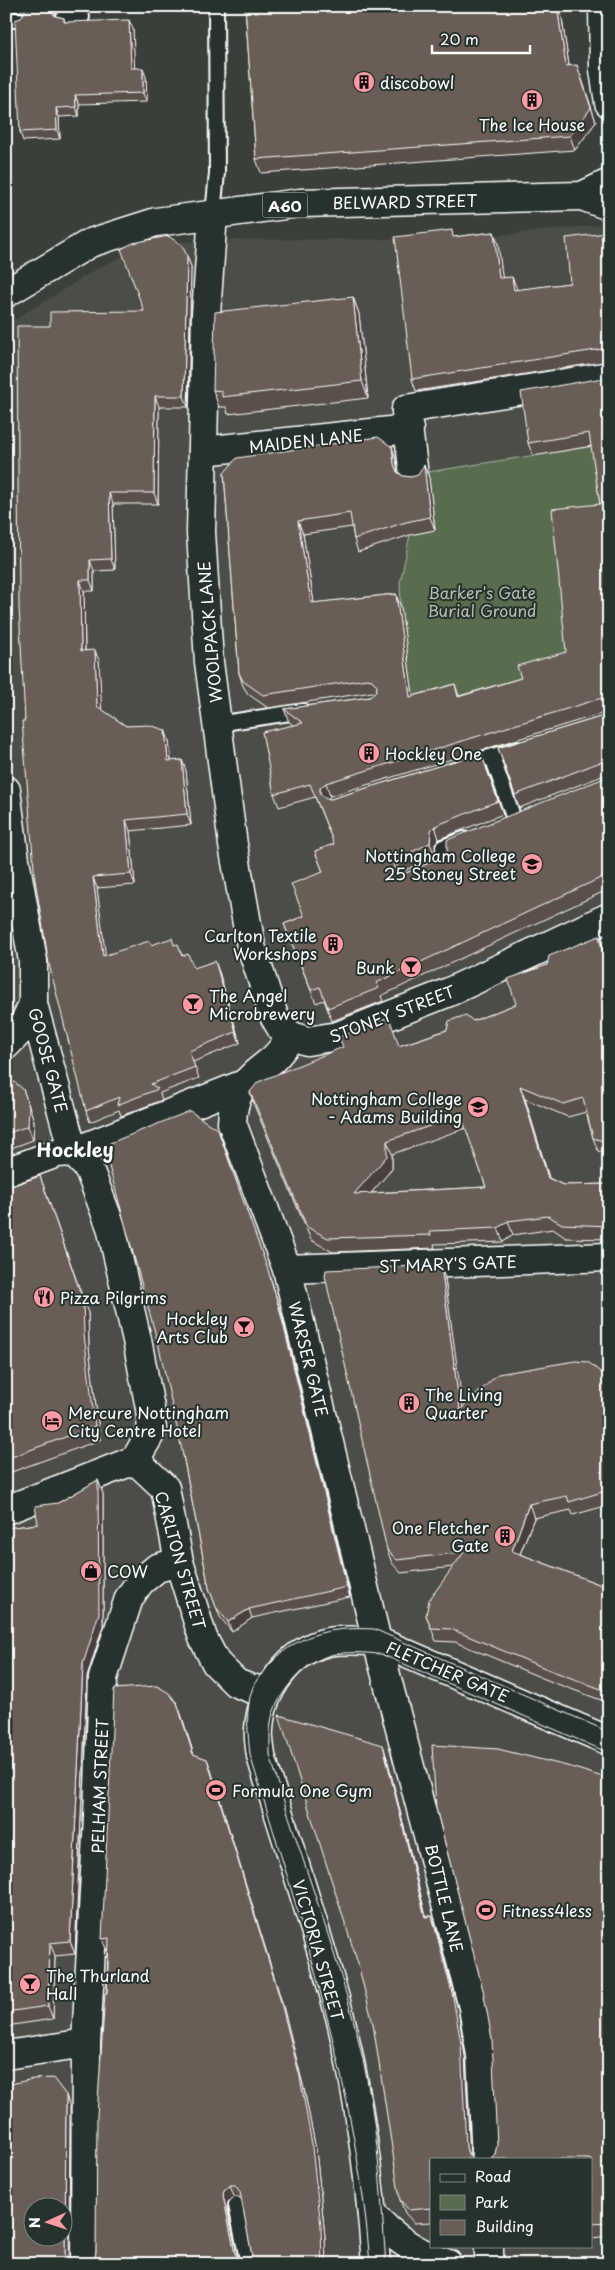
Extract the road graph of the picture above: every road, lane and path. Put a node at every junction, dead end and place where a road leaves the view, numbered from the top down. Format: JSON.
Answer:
{"nodes":[{"id":1,"x":216,"y":6,"type":"edge"},
{"id":2,"x":604,"y":6,"type":"edge"},
{"id":3,"x":82,"y":17,"type":"dead end"},
{"id":4,"x":63,"y":18,"type":"edge"},
{"id":5,"x":609,"y":103,"type":"edge"},
{"id":6,"x":609,"y":183,"type":"edge"},
{"id":7,"x":582,"y":196,"type":"junction"},
{"id":8,"x":609,"y":206,"type":"edge"},
{"id":9,"x":213,"y":214,"type":"junction"},
{"id":10,"x":6,"y":294,"type":"edge"},
{"id":11,"x":609,"y":376,"type":"edge"},
{"id":12,"x":411,"y":416,"type":"junction"},
{"id":13,"x":203,"y":451,"type":"junction"},
{"id":14,"x":414,"y":475,"type":"edge"},
{"id":15,"x":314,"y":709,"type":"edge"},
{"id":16,"x":217,"y":724,"type":"junction"},
{"id":17,"x":528,"y":746,"type":"edge"},
{"id":18,"x":492,"y":757,"type":"junction"},
{"id":19,"x":455,"y":768,"type":"edge"},
{"id":20,"x":6,"y":790,"type":"edge"},
{"id":21,"x":514,"y":819,"type":"edge"},
{"id":22,"x":479,"y":833,"type":"edge"},
{"id":23,"x":416,"y":874,"type":"edge"},
{"id":24,"x":609,"y":918,"type":"edge"},
{"id":25,"x":33,"y":1004,"type":"junction"},
{"id":26,"x":292,"y":1036,"type":"junction"},
{"id":27,"x":6,"y":1045,"type":"edge"},
{"id":28,"x":244,"y":1084,"type":"junction"},
{"id":29,"x":73,"y":1152,"type":"junction"},
{"id":30,"x":6,"y":1172,"type":"edge"},
{"id":31,"x":609,"y":1257,"type":"edge"},
{"id":32,"x":287,"y":1269,"type":"junction"},
{"id":33,"x":135,"y":1460,"type":"junction"},
{"id":34,"x":6,"y":1510,"type":"edge"},
{"id":35,"x":179,"y":1562,"type":"junction"},
{"id":36,"x":377,"y":1641,"type":"junction"},
{"id":37,"x":268,"y":1690,"type":"junction"},
{"id":38,"x":609,"y":1741,"type":"edge"},
{"id":39,"x":86,"y":2043,"type":"junction"},
{"id":40,"x":19,"y":2052,"type":"edge"},
{"id":41,"x":486,"y":2158,"type":"edge"},
{"id":42,"x":236,"y":2204,"type":"edge"},
{"id":43,"x":372,"y":2214,"type":"junction"},
{"id":44,"x":489,"y":2248,"type":"edge"},
{"id":45,"x":85,"y":2264,"type":"edge"},
{"id":46,"x":248,"y":2264,"type":"edge"},
{"id":47,"x":376,"y":2264,"type":"edge"},
{"id":48,"x":448,"y":2264,"type":"edge"},
{"id":49,"x":489,"y":2264,"type":"edge"}],
"edges":[{"from":1,"to":9,"type":"lane"},
{"from":2,"to":5,"type":"main road"},
{"from":3,"to":4,"type":"lane"},
{"from":6,"to":7,"type":"main road","number":"A60"},
{"from":7,"to":8,"type":"main road"},
{"from":7,"to":9,"type":"main road","name":"BELWARD STREET","number":"A60"},
{"from":9,"to":10,"type":"main road","name":"BELWARD STREET","number":"A60"},
{"from":9,"to":13,"type":"main road","name":"WOOLPACK LANE"},
{"from":11,"to":12,"type":"main road","name":"MAIDEN LANE"},
{"from":12,"to":13,"type":"main road","name":"MAIDEN LANE"},
{"from":12,"to":14,"type":"main road"},
{"from":13,"to":16,"type":"main road","name":"WOOLPACK LANE"},
{"from":15,"to":16,"type":"lane"},
{"from":16,"to":26,"type":"main road","name":"WOOLPACK LANE"},
{"from":17,"to":18,"type":"lane"},
{"from":18,"to":19,"type":"lane"},
{"from":18,"to":21,"type":"lane"},
{"from":20,"to":25,"type":"main road","name":"GOOSE GATE"},
{"from":22,"to":23,"type":"lane"},
{"from":24,"to":26,"type":"main road","name":"STONEY STREET"},
{"from":25,"to":27,"type":"main road"},
{"from":25,"to":29,"type":"main road","name":"GOOSE GATE"},
{"from":26,"to":28,"type":"main road"},
{"from":28,"to":29,"type":"main road"},
{"from":28,"to":32,"type":"main road","name":"WARSER GATE"},
{"from":29,"to":30,"type":"main road"},
{"from":29,"to":33,"type":"main road"},
{"from":31,"to":32,"type":"main road","name":"ST MARY'S GATE"},
{"from":32,"to":36,"type":"main road","name":"WARSER GATE"},
{"from":33,"to":34,"type":"main road"},
{"from":33,"to":35,"type":"main road","name":"CARLTON STREET"},
{"from":35,"to":37,"type":"main road","name":"CARLTON STREET"},
{"from":35,"to":39,"type":"main road","name":"PELHAM STREET"},
{"from":36,"to":37,"type":"main road","name":"FLETCHER GATE"},
{"from":36,"to":38,"type":"main road","name":"FLETCHER GATE"},
{"from":36,"to":41,"type":"main road","name":"BOTTLE LANE"},
{"from":37,"to":43,"type":"main road","name":"VICTORIA STREET"},
{"from":39,"to":40,"type":"main road"},
{"from":39,"to":45,"type":"main road","name":"PELHAM STREET"},
{"from":42,"to":46,"type":"lane"},
{"from":43,"to":47,"type":"main road","name":"VICTORIA STREET"},
{"from":43,"to":48,"type":"main road"},
{"from":44,"to":49,"type":"main road"}]}
